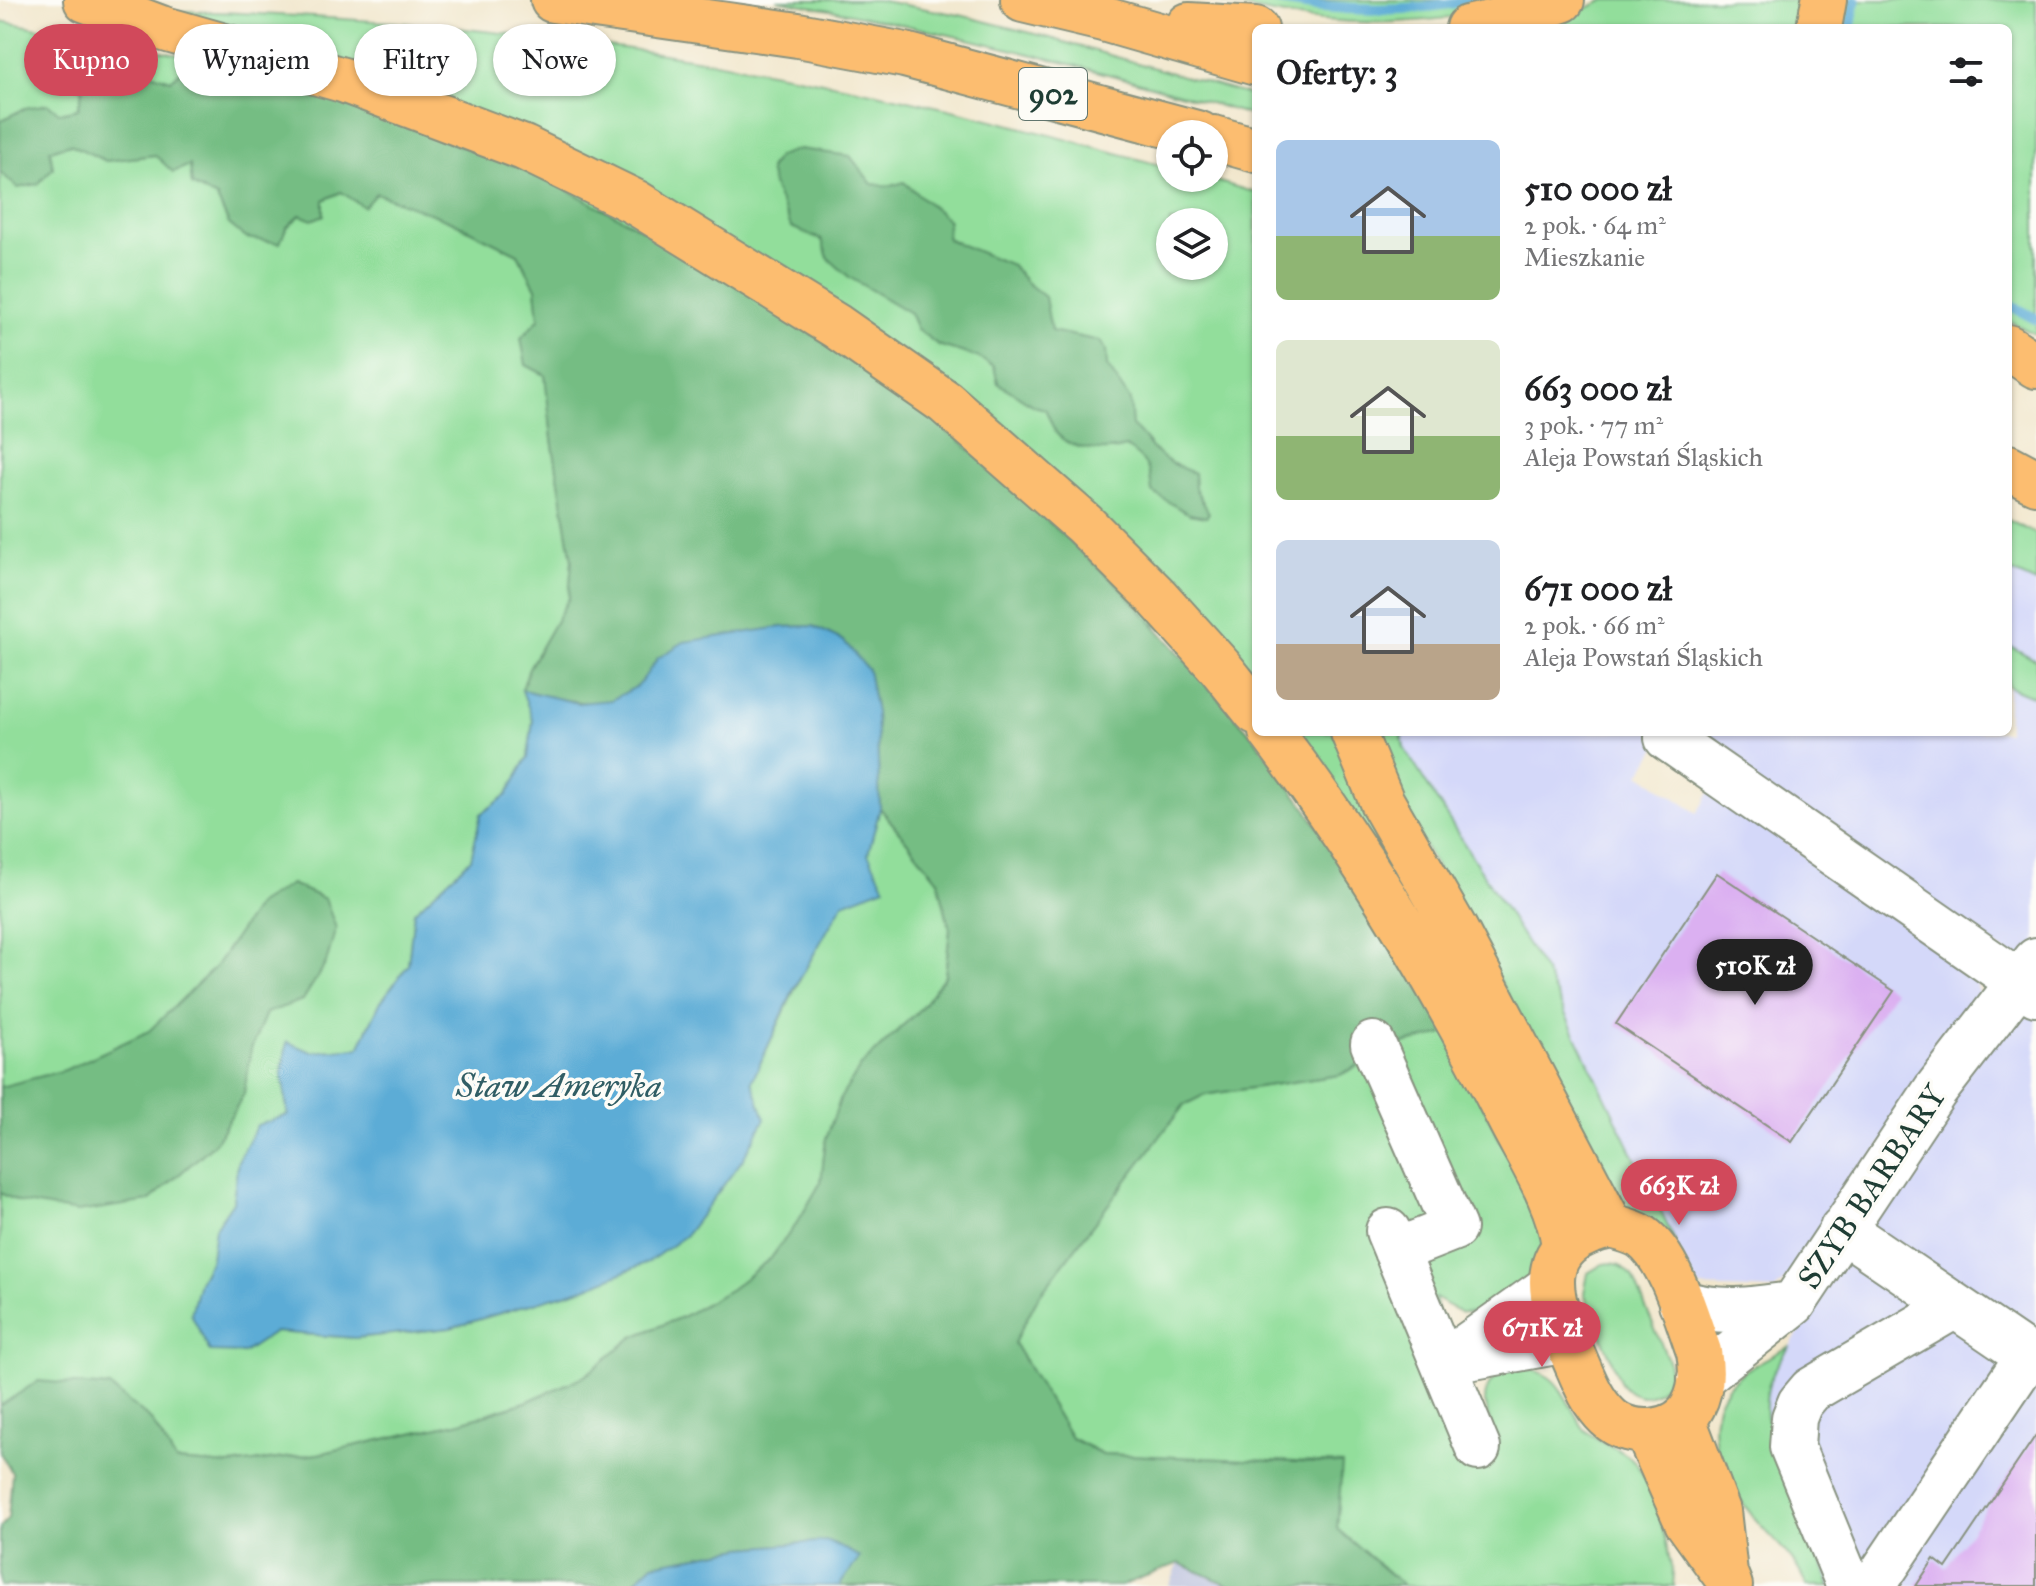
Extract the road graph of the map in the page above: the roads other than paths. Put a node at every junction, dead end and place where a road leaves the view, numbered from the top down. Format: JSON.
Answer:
{"nodes":[{"id":1,"x":86,"y":0,"type":"edge"},
{"id":2,"x":553,"y":0,"type":"edge"},
{"id":3,"x":1023,"y":0,"type":"edge"},
{"id":4,"x":1562,"y":0,"type":"edge"},
{"id":5,"x":1824,"y":0,"type":"edge"},
{"id":6,"x":1103,"y":19,"type":"junction"},
{"id":7,"x":1485,"y":24,"type":"edge"},
{"id":8,"x":1820,"y":24,"type":"edge"},
{"id":9,"x":1252,"y":29,"type":"edge"},
{"id":10,"x":1252,"y":62,"type":"edge"},
{"id":11,"x":1156,"y":122,"type":"edge"},
{"id":12,"x":1228,"y":142,"type":"edge"},
{"id":13,"x":1252,"y":149,"type":"edge"},
{"id":14,"x":2012,"y":350,"type":"edge"},
{"id":15,"x":2036,"y":366,"type":"edge"},
{"id":16,"x":2012,"y":379,"type":"edge"},
{"id":17,"x":2036,"y":391,"type":"edge"},
{"id":18,"x":2012,"y":469,"type":"edge"},
{"id":19,"x":2036,"y":482,"type":"edge"},
{"id":20,"x":1252,"y":707,"type":"edge"},
{"id":21,"x":1274,"y":736,"type":"edge"},
{"id":22,"x":1355,"y":736,"type":"edge"},
{"id":23,"x":1667,"y":738,"type":"dead end"},
{"id":24,"x":2031,"y":978,"type":"edge"},
{"id":25,"x":1373,"y":1044,"type":"dead end"},
{"id":26,"x":1611,"y":1226,"type":"junction"},
{"id":27,"x":1842,"y":1229,"type":"junction"},
{"id":28,"x":1558,"y":1266,"type":"junction"},
{"id":29,"x":1681,"y":1303,"type":"junction"},
{"id":30,"x":1794,"y":1303,"type":"junction"},
{"id":31,"x":1955,"y":1306,"type":"junction"},
{"id":32,"x":1567,"y":1340,"type":"junction"},
{"id":33,"x":2032,"y":1358,"type":"edge"},
{"id":34,"x":1443,"y":1363,"type":"junction"},
{"id":35,"x":1700,"y":1378,"type":"junction"},
{"id":36,"x":1665,"y":1425,"type":"junction"},
{"id":37,"x":1478,"y":1448,"type":"dead end"},
{"id":38,"x":1728,"y":1581,"type":"edge"},
{"id":39,"x":1849,"y":1586,"type":"edge"},
{"id":40,"x":1873,"y":1586,"type":"edge"}],
"edges":[{"from":1,"to":20,"type":"main road"},
{"from":2,"to":11,"type":"main road","number":"902"},
{"from":3,"to":6,"type":"main road"},
{"from":4,"to":7,"type":"main road"},
{"from":5,"to":8,"type":"main road"},
{"from":6,"to":9,"type":"main road"},
{"from":6,"to":10,"type":"main road"},
{"from":12,"to":13,"type":"main road"},
{"from":14,"to":15,"type":"main road"},
{"from":16,"to":17,"type":"main road"},
{"from":18,"to":19,"type":"main road"},
{"from":21,"to":28,"type":"main road"},
{"from":22,"to":26,"type":"main road"},
{"from":23,"to":24,"type":"lane"},
{"from":24,"to":27,"type":"lane","name":"SZYB BARBARY"},
{"from":25,"to":34,"type":"lane"},
{"from":26,"to":28,"type":"main road"},
{"from":26,"to":29,"type":"main road"},
{"from":27,"to":30,"type":"lane","name":"SZYB BARBARY"},
{"from":27,"to":31,"type":"lane"},
{"from":28,"to":32,"type":"main road"},
{"from":28,"to":34,"type":"lane"},
{"from":29,"to":30,"type":"lane","name":"SZYB BARBARY"},
{"from":29,"to":35,"type":"main road"},
{"from":30,"to":35,"type":"lane"},
{"from":31,"to":33,"type":"lane"},
{"from":31,"to":39,"type":"lane"},
{"from":32,"to":34,"type":"lane"},
{"from":32,"to":36,"type":"main road"},
{"from":33,"to":40,"type":"lane"},
{"from":34,"to":37,"type":"lane"},
{"from":35,"to":36,"type":"main road"},
{"from":36,"to":38,"type":"main road"}]}
